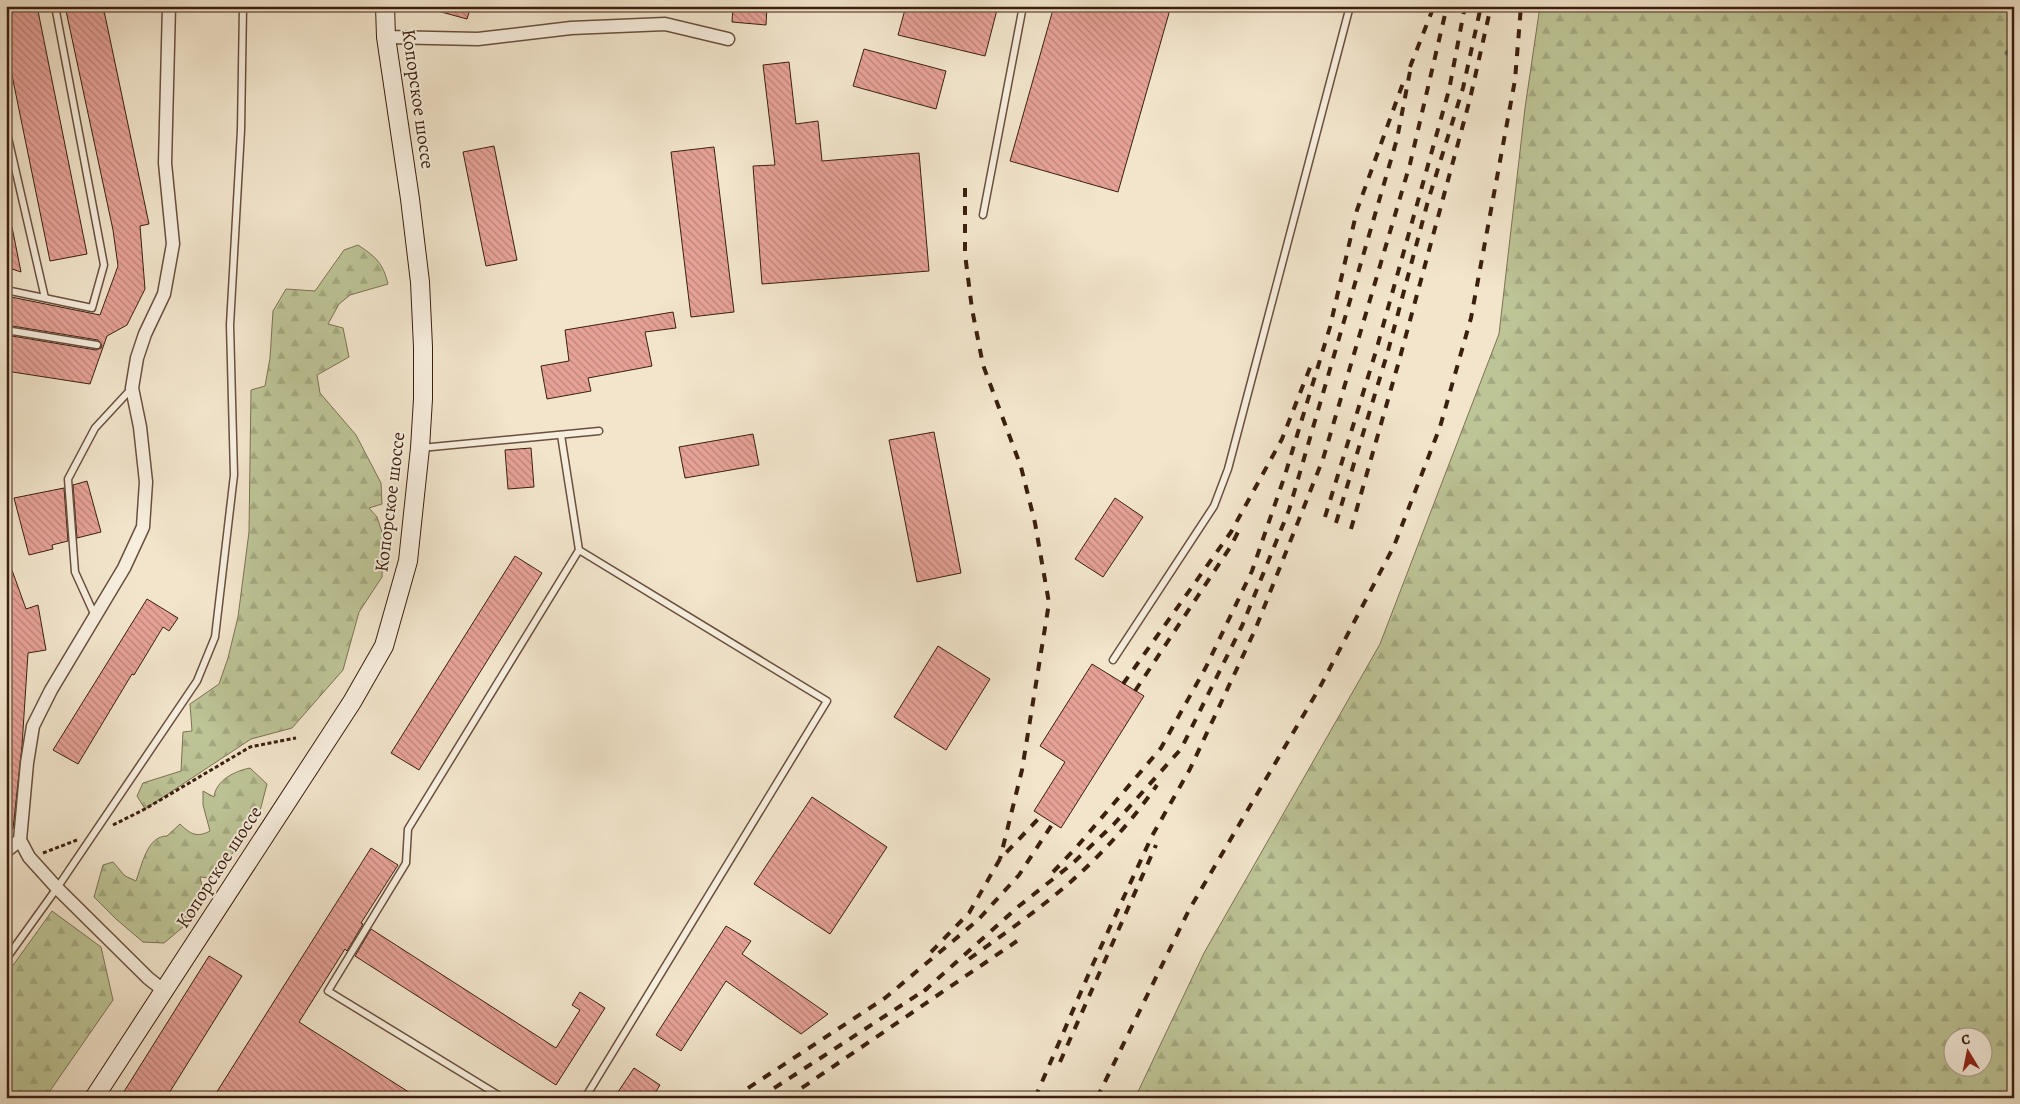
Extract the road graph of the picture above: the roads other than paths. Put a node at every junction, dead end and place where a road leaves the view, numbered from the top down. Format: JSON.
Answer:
{"nodes":[{"id":1,"x":55,"y":6,"type":"edge"},
{"id":2,"x":169,"y":6,"type":"edge"},
{"id":3,"x":244,"y":6,"type":"edge"},
{"id":4,"x":385,"y":6,"type":"edge"},
{"id":5,"x":1023,"y":6,"type":"edge"},
{"id":6,"x":1350,"y":6,"type":"edge"},
{"id":7,"x":386,"y":37,"type":"junction"},
{"id":8,"x":728,"y":39,"type":"dead end"},
{"id":9,"x":6,"y":128,"type":"edge"},
{"id":10,"x":984,"y":215,"type":"dead end"},
{"id":11,"x":6,"y":290,"type":"edge"},
{"id":12,"x":46,"y":298,"type":"junction"},
{"id":13,"x":6,"y":330,"type":"edge"},
{"id":14,"x":97,"y":345,"type":"dead end"},
{"id":15,"x":132,"y":388,"type":"junction"},
{"id":16,"x":598,"y":431,"type":"dead end"},
{"id":17,"x":562,"y":434,"type":"junction"},
{"id":18,"x":420,"y":448,"type":"junction"},
{"id":19,"x":579,"y":550,"type":"junction"},
{"id":20,"x":95,"y":618,"type":"junction"},
{"id":21,"x":1113,"y":660,"type":"dead end"},
{"id":22,"x":20,"y":840,"type":"junction"},
{"id":23,"x":6,"y":851,"type":"edge"},
{"id":24,"x":57,"y":888,"type":"junction"},
{"id":25,"x":6,"y":958,"type":"edge"},
{"id":26,"x":163,"y":990,"type":"junction"},
{"id":27,"x":94,"y":1098,"type":"edge"},
{"id":28,"x":503,"y":1098,"type":"edge"},
{"id":29,"x":585,"y":1098,"type":"edge"}],
"edges":[{"from":1,"to":12,"type":"lane"},
{"from":2,"to":15,"type":"street"},
{"from":3,"to":24,"type":"lane"},
{"from":4,"to":7,"type":"main road","name":"Копорское шоссе"},
{"from":5,"to":10,"type":"lane"},
{"from":6,"to":21,"type":"lane"},
{"from":7,"to":8,"type":"street"},
{"from":7,"to":18,"type":"main road","name":"Копорское шоссе"},
{"from":9,"to":12,"type":"lane"},
{"from":11,"to":12,"type":"lane"},
{"from":13,"to":14,"type":"lane"},
{"from":15,"to":20,"type":"street"},
{"from":15,"to":20,"type":"lane"},
{"from":16,"to":17,"type":"lane"},
{"from":17,"to":18,"type":"lane"},
{"from":17,"to":19,"type":"lane"},
{"from":18,"to":26,"type":"main road","name":"Копорское шоссе"},
{"from":19,"to":28,"type":"lane"},
{"from":19,"to":29,"type":"lane"},
{"from":20,"to":22,"type":"street"},
{"from":22,"to":23,"type":"street"},
{"from":22,"to":24,"type":"street"},
{"from":24,"to":25,"type":"lane"},
{"from":24,"to":26,"type":"street"},
{"from":26,"to":27,"type":"main road","name":"Копорское шоссе"}]}
